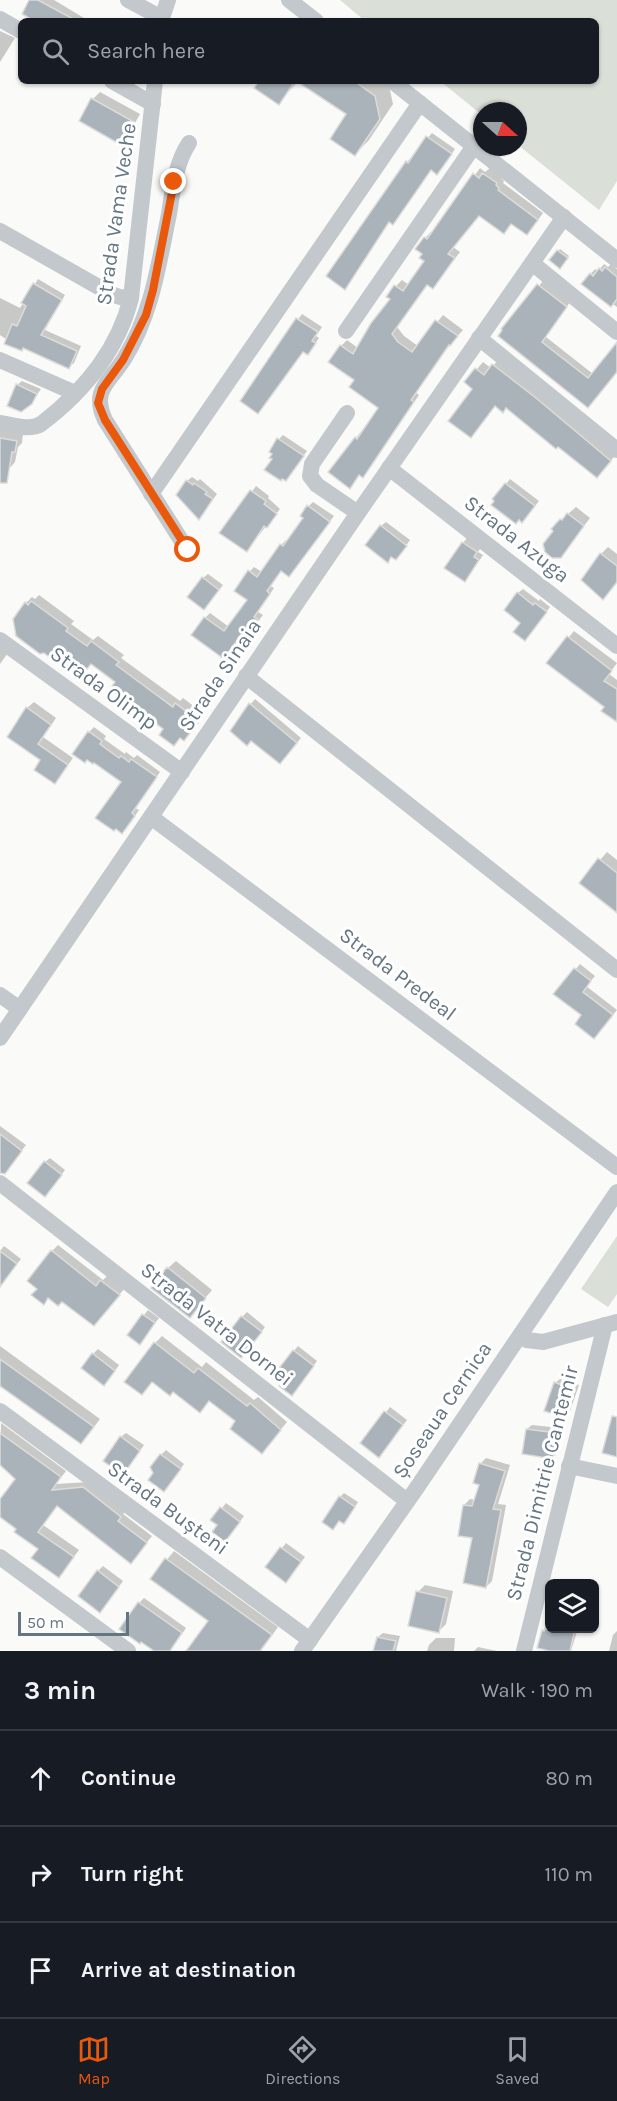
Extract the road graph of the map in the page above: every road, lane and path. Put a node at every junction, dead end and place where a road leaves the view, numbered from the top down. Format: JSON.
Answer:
{"nodes":[{"id":1,"x":128,"y":0,"type":"edge"},
{"id":2,"x":168,"y":0,"type":"edge"},
{"id":3,"x":289,"y":0,"type":"edge"},
{"id":4,"x":158,"y":18,"type":"edge"},
{"id":5,"x":162,"y":18,"type":"edge"},
{"id":6,"x":311,"y":18,"type":"edge"},
{"id":7,"x":0,"y":19,"type":"edge"},
{"id":8,"x":18,"y":29,"type":"edge"},
{"id":9,"x":117,"y":84,"type":"edge"},
{"id":10,"x":155,"y":84,"type":"edge"},
{"id":11,"x":396,"y":84,"type":"edge"},
{"id":12,"x":420,"y":102,"type":"junction"},
{"id":13,"x":153,"y":104,"type":"junction"},
{"id":14,"x":189,"y":143,"type":"dead end"},
{"id":15,"x":473,"y":145,"type":"edge"},
{"id":16,"x":473,"y":147,"type":"edge"},
{"id":17,"x":487,"y":156,"type":"edge"},
{"id":18,"x":564,"y":217,"type":"junction"},
{"id":19,"x":0,"y":231,"type":"edge"},
{"id":20,"x":617,"y":260,"type":"edge"},
{"id":21,"x":532,"y":263,"type":"junction"},
{"id":22,"x":131,"y":298,"type":"junction"},
{"id":23,"x":346,"y":331,"type":"dead end"},
{"id":24,"x":617,"y":332,"type":"edge"},
{"id":25,"x":479,"y":338,"type":"junction"},
{"id":26,"x":0,"y":360,"type":"edge"},
{"id":27,"x":75,"y":393,"type":"junction"},
{"id":28,"x":346,"y":413,"type":"dead end"},
{"id":29,"x":0,"y":423,"type":"edge"},
{"id":30,"x":617,"y":450,"type":"edge"},
{"id":31,"x":389,"y":468,"type":"junction"},
{"id":32,"x":151,"y":494,"type":"junction"},
{"id":33,"x":357,"y":513,"type":"junction"},
{"id":34,"x":188,"y":550,"type":"dead end"},
{"id":35,"x":0,"y":640,"type":"edge"},
{"id":36,"x":617,"y":646,"type":"edge"},
{"id":37,"x":246,"y":676,"type":"junction"},
{"id":38,"x":182,"y":772,"type":"junction"},
{"id":39,"x":152,"y":817,"type":"junction"},
{"id":40,"x":617,"y":970,"type":"edge"},
{"id":41,"x":0,"y":995,"type":"edge"},
{"id":42,"x":20,"y":1009,"type":"junction"},
{"id":43,"x":0,"y":1038,"type":"edge"},
{"id":44,"x":617,"y":1167,"type":"edge"},
{"id":45,"x":0,"y":1183,"type":"edge"},
{"id":46,"x":617,"y":1192,"type":"edge"},
{"id":47,"x":611,"y":1324,"type":"edge"},
{"id":48,"x":520,"y":1336,"type":"junction"},
{"id":49,"x":0,"y":1411,"type":"edge"},
{"id":50,"x":569,"y":1466,"type":"junction"},
{"id":51,"x":617,"y":1476,"type":"edge"},
{"id":52,"x":407,"y":1501,"type":"junction"},
{"id":53,"x":0,"y":1557,"type":"edge"},
{"id":54,"x":306,"y":1646,"type":"edge"},
{"id":55,"x":128,"y":1651,"type":"edge"},
{"id":56,"x":524,"y":1651,"type":"edge"}],
"edges":[{"from":1,"to":4,"type":"street"},
{"from":2,"to":5,"type":"street"},
{"from":3,"to":6,"type":"street"},
{"from":7,"to":8,"type":"street"},
{"from":9,"to":13,"type":"street"},
{"from":10,"to":13,"type":"street","name":"Strada Vama Veche"},
{"from":11,"to":12,"type":"street"},
{"from":12,"to":15,"type":"street"},
{"from":12,"to":32,"type":"street"},
{"from":13,"to":22,"type":"street","name":"Strada Vama Veche"},
{"from":14,"to":32,"type":"street"},
{"from":16,"to":23,"type":"street"},
{"from":17,"to":18,"type":"street"},
{"from":18,"to":20,"type":"street"},
{"from":18,"to":21,"type":"street","name":"Strada Sinaia"},
{"from":19,"to":22,"type":"street"},
{"from":21,"to":24,"type":"street"},
{"from":21,"to":25,"type":"street","name":"Strada Sinaia"},
{"from":22,"to":27,"type":"street","name":"Strada Vama Veche"},
{"from":25,"to":30,"type":"street"},
{"from":25,"to":31,"type":"street","name":"Strada Sinaia"},
{"from":26,"to":27,"type":"street"},
{"from":27,"to":29,"type":"street","name":"Strada Vama Veche"},
{"from":28,"to":33,"type":"street"},
{"from":31,"to":33,"type":"street","name":"Strada Sinaia"},
{"from":31,"to":36,"type":"street","name":"Strada Azuga"},
{"from":32,"to":34,"type":"street"},
{"from":33,"to":37,"type":"street","name":"Strada Sinaia"},
{"from":35,"to":38,"type":"street","name":"Strada Olimp"},
{"from":37,"to":38,"type":"street","name":"Strada Sinaia"},
{"from":37,"to":40,"type":"street"},
{"from":38,"to":39,"type":"street","name":"Strada Sinaia"},
{"from":39,"to":42,"type":"street","name":"Strada Sinaia"},
{"from":39,"to":44,"type":"street","name":"Strada Predeal"},
{"from":41,"to":42,"type":"street"},
{"from":42,"to":43,"type":"street","name":"Strada Sinaia"},
{"from":45,"to":52,"type":"street","name":"Strada Vatra Dornei"},
{"from":46,"to":48,"type":"street","name":"Șoseaua Cernica"},
{"from":47,"to":48,"type":"street"},
{"from":47,"to":50,"type":"street","name":"Strada Dimitrie Cantemir"},
{"from":48,"to":52,"type":"street","name":"Șoseaua Cernica"},
{"from":49,"to":54,"type":"street","name":"Strada Bușteni"},
{"from":50,"to":51,"type":"street"},
{"from":50,"to":56,"type":"street","name":"Strada Dimitrie Cantemir"},
{"from":52,"to":54,"type":"street","name":"Șoseaua Cernica"},
{"from":53,"to":55,"type":"street"}]}
